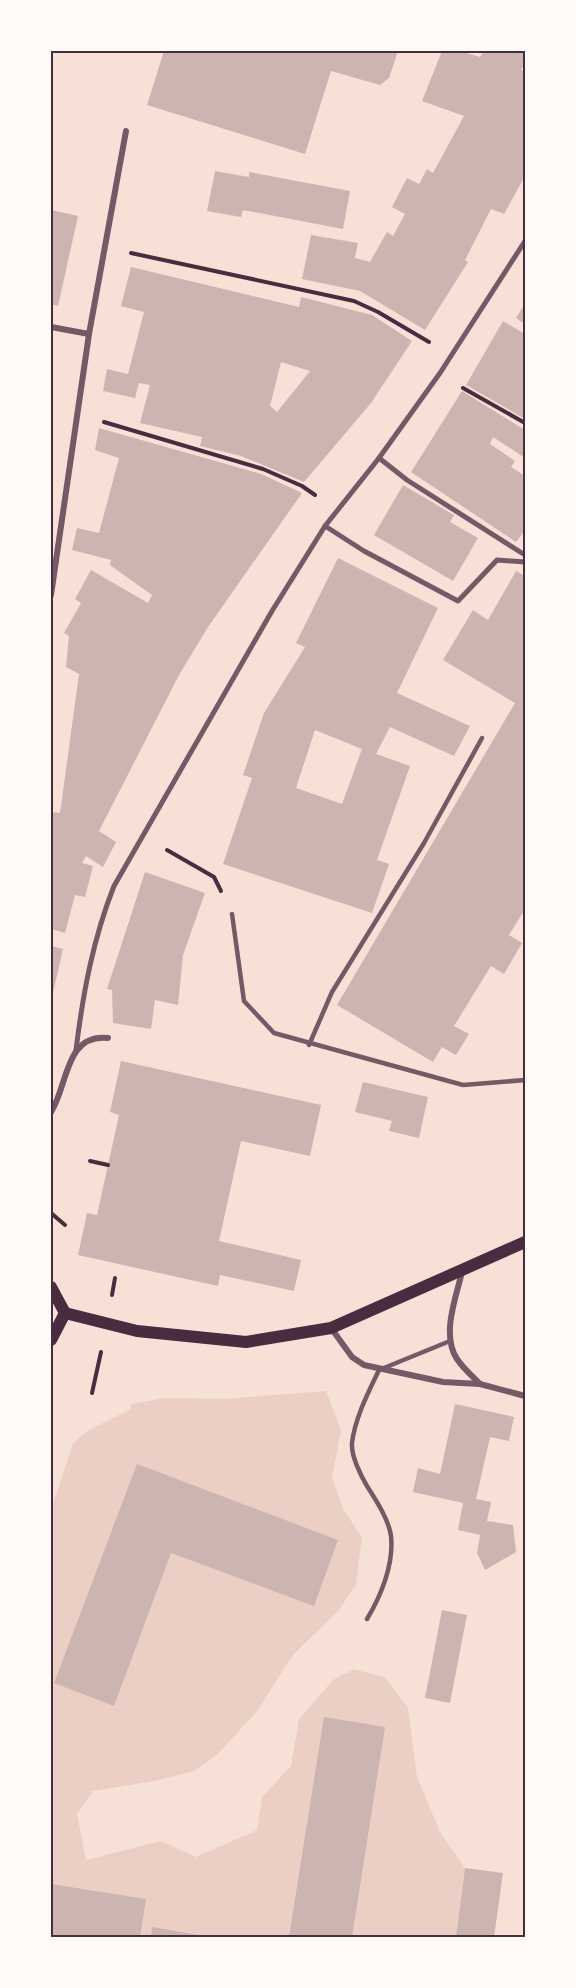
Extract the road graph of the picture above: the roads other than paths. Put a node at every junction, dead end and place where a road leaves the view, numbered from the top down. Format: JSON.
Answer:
{"nodes":[{"id":1,"x":126,"y":131,"type":"dead end"},
{"id":2,"x":525,"y":241,"type":"edge"},
{"id":3,"x":51,"y":327,"type":"edge"},
{"id":4,"x":89,"y":334,"type":"junction"},
{"id":5,"x":379,"y":458,"type":"junction"},
{"id":6,"x":325,"y":526,"type":"junction"},
{"id":7,"x":525,"y":555,"type":"edge"},
{"id":8,"x":525,"y":562,"type":"edge"},
{"id":9,"x":51,"y":595,"type":"edge"},
{"id":10,"x":482,"y":738,"type":"dead end"},
{"id":11,"x":231,"y":914,"type":"road end"},
{"id":12,"x":108,"y":1038,"type":"dead end"},
{"id":13,"x":309,"y":1044,"type":"junction"},
{"id":14,"x":76,"y":1050,"type":"junction"},
{"id":15,"x":525,"y":1080,"type":"edge"},
{"id":16,"x":51,"y":1112,"type":"edge"},
{"id":17,"x":525,"y":1242,"type":"edge"},
{"id":18,"x":462,"y":1272,"type":"junction"},
{"id":19,"x":51,"y":1287,"type":"edge"},
{"id":20,"x":65,"y":1313,"type":"junction"},
{"id":21,"x":330,"y":1328,"type":"junction"},
{"id":22,"x":51,"y":1340,"type":"edge"},
{"id":23,"x":450,"y":1341,"type":"junction"},
{"id":24,"x":379,"y":1370,"type":"junction"},
{"id":25,"x":480,"y":1384,"type":"junction"},
{"id":26,"x":525,"y":1395,"type":"edge"},
{"id":27,"x":367,"y":1619,"type":"dead end"}],
"edges":[{"from":1,"to":4,"type":"street"},
{"from":2,"to":5,"type":"street"},
{"from":3,"to":4,"type":"street"},
{"from":4,"to":9,"type":"street"},
{"from":5,"to":6,"type":"street"},
{"from":5,"to":7,"type":"street"},
{"from":6,"to":8,"type":"street"},
{"from":6,"to":14,"type":"street"},
{"from":10,"to":13,"type":"lane"},
{"from":11,"to":13,"type":"lane"},
{"from":12,"to":14,"type":"street"},
{"from":13,"to":15,"type":"lane"},
{"from":14,"to":16,"type":"street"},
{"from":17,"to":18,"type":"main road"},
{"from":18,"to":21,"type":"main road"},
{"from":18,"to":23,"type":"street"},
{"from":19,"to":20,"type":"main road"},
{"from":20,"to":21,"type":"main road"},
{"from":20,"to":22,"type":"main road"},
{"from":21,"to":24,"type":"street"},
{"from":23,"to":24,"type":"lane"},
{"from":23,"to":25,"type":"street"},
{"from":24,"to":25,"type":"street"},
{"from":24,"to":27,"type":"lane"},
{"from":25,"to":26,"type":"street"}]}
